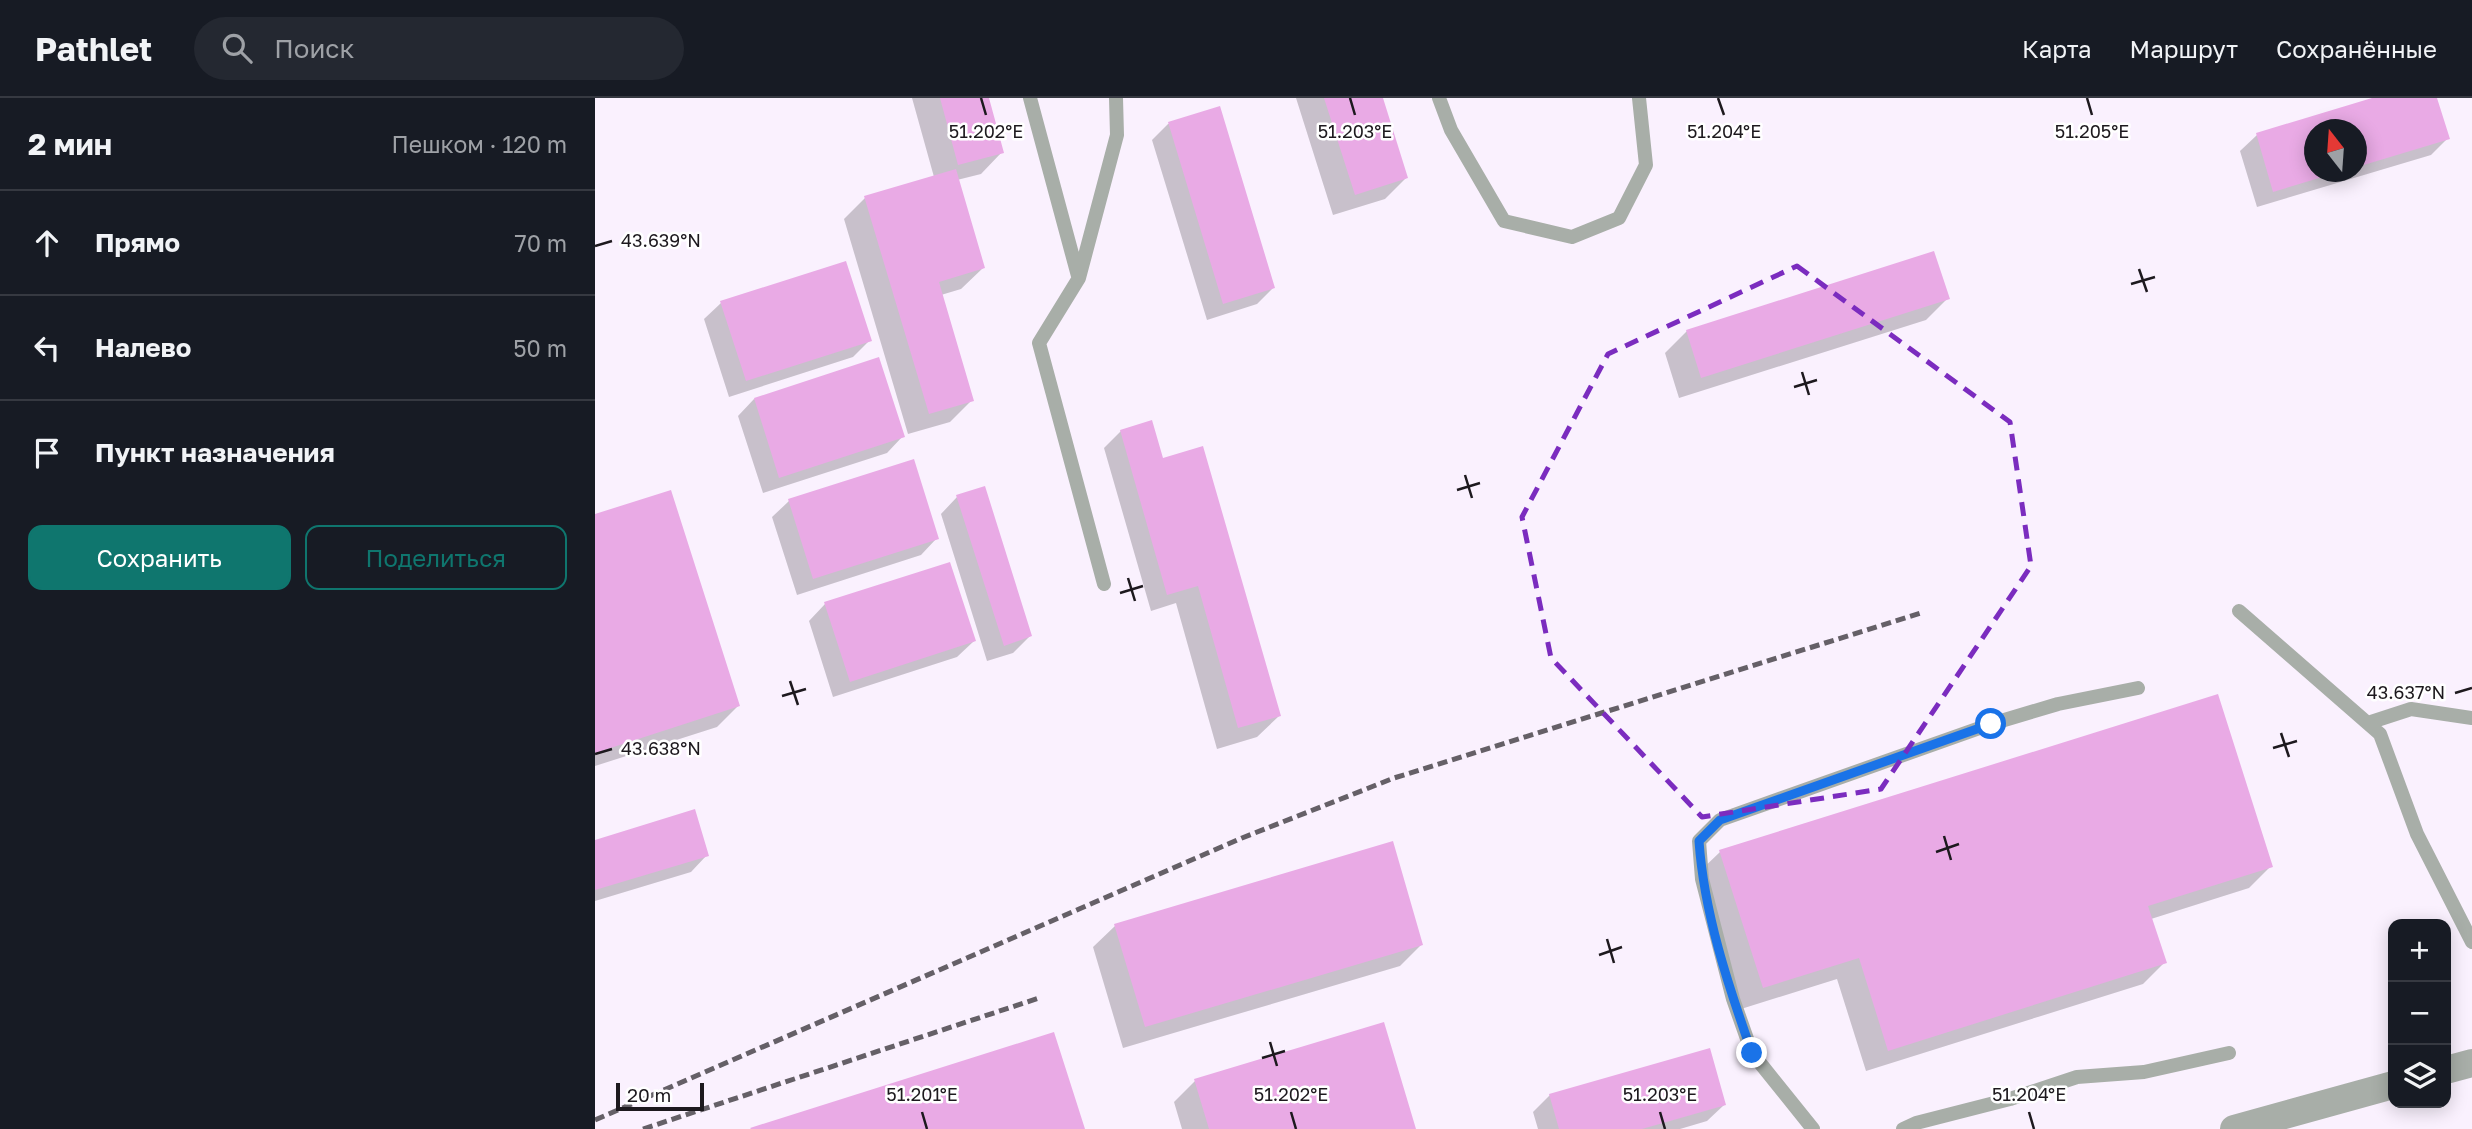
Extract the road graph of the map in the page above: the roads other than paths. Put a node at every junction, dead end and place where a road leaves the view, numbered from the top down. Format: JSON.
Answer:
{"nodes":[{"id":1,"x":1030,"y":98,"type":"edge"},
{"id":2,"x":1116,"y":98,"type":"edge"},
{"id":3,"x":1439,"y":98,"type":"edge"},
{"id":4,"x":1639,"y":98,"type":"edge"},
{"id":5,"x":1079,"y":278,"type":"junction"},
{"id":6,"x":1104,"y":584,"type":"dead end"},
{"id":7,"x":2239,"y":611,"type":"dead end"},
{"id":8,"x":2138,"y":688,"type":"dead end"},
{"id":9,"x":2472,"y":718,"type":"edge"},
{"id":10,"x":2368,"y":723,"type":"junction"},
{"id":11,"x":2472,"y":942,"type":"edge"},
{"id":12,"x":2229,"y":1054,"type":"dead end"},
{"id":13,"x":2472,"y":1063,"type":"edge"},
{"id":14,"x":2451,"y":1069,"type":"edge"},
{"id":15,"x":2388,"y":1086,"type":"edge"},
{"id":16,"x":1813,"y":1129,"type":"edge"},
{"id":17,"x":1903,"y":1129,"type":"edge"},
{"id":18,"x":2234,"y":1129,"type":"edge"}],
"edges":[{"from":1,"to":5,"type":"lane"},
{"from":2,"to":5,"type":"lane"},
{"from":3,"to":4,"type":"lane"},
{"from":5,"to":6,"type":"lane"},
{"from":7,"to":10,"type":"lane"},
{"from":8,"to":16,"type":"lane"},
{"from":9,"to":10,"type":"lane"},
{"from":10,"to":11,"type":"lane"},
{"from":12,"to":17,"type":"lane"},
{"from":13,"to":14,"type":"street"},
{"from":15,"to":18,"type":"street"}]}
